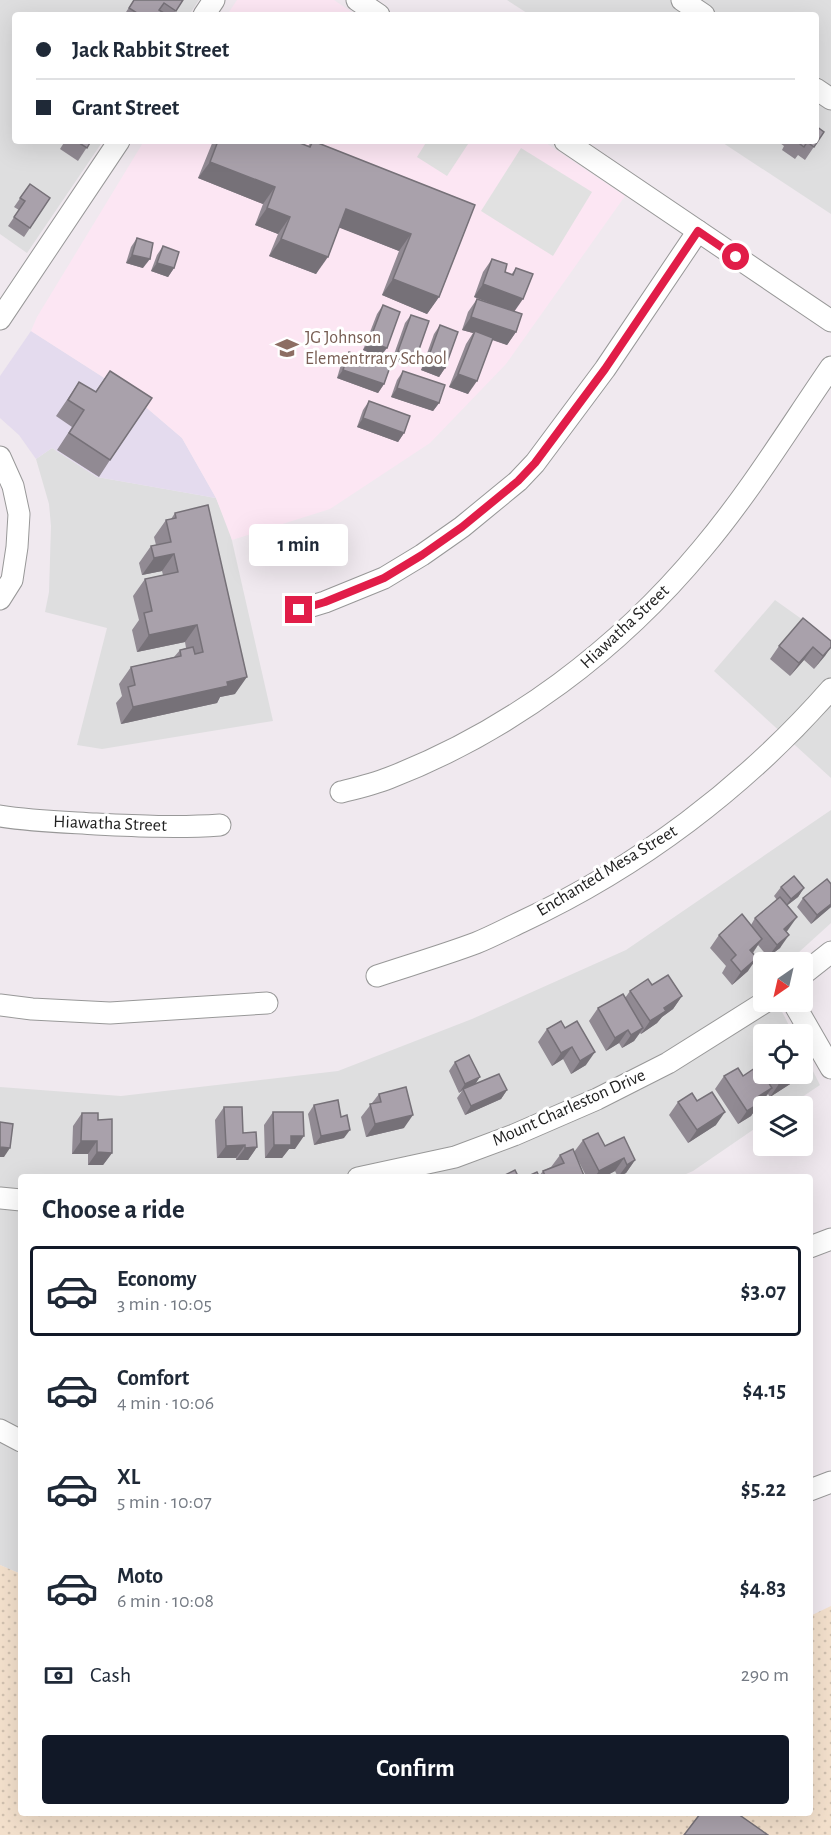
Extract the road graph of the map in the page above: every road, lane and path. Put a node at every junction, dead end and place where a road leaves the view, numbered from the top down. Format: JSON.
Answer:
{"nodes":[{"id":1,"x":357,"y":0,"type":"edge"},
{"id":2,"x":682,"y":0,"type":"edge"},
{"id":3,"x":375,"y":12,"type":"edge"},
{"id":4,"x":700,"y":12,"type":"edge"},
{"id":5,"x":118,"y":144,"type":"edge"},
{"id":6,"x":569,"y":144,"type":"edge"},
{"id":7,"x":698,"y":231,"type":"junction"},
{"id":8,"x":0,"y":319,"type":"edge"},
{"id":9,"x":831,"y":321,"type":"edge"},
{"id":10,"x":831,"y":367,"type":"edge"},
{"id":11,"x":0,"y":457,"type":"edge"},
{"id":12,"x":0,"y":599,"type":"edge"},
{"id":13,"x":299,"y":610,"type":"dead end"},
{"id":14,"x":831,"y":689,"type":"edge"},
{"id":15,"x":341,"y":792,"type":"dead end"},
{"id":16,"x":0,"y":816,"type":"edge"},
{"id":17,"x":220,"y":825,"type":"dead end"},
{"id":18,"x":831,"y":952,"type":"edge"},
{"id":19,"x":813,"y":966,"type":"edge"},
{"id":20,"x":377,"y":976,"type":"dead end"},
{"id":21,"x":267,"y":1003,"type":"dead end"},
{"id":22,"x":0,"y":1005,"type":"edge"},
{"id":23,"x":753,"y":1010,"type":"edge"},
{"id":24,"x":798,"y":1012,"type":"edge"},
{"id":25,"x":831,"y":1068,"type":"edge"},
{"id":26,"x":376,"y":1174,"type":"edge"},
{"id":27,"x":0,"y":1198,"type":"edge"},
{"id":28,"x":18,"y":1200,"type":"edge"},
{"id":29,"x":831,"y":1239,"type":"edge"},
{"id":30,"x":813,"y":1246,"type":"edge"},
{"id":31,"x":0,"y":1430,"type":"edge"},
{"id":32,"x":18,"y":1440,"type":"edge"},
{"id":33,"x":831,"y":1482,"type":"edge"},
{"id":34,"x":813,"y":1489,"type":"edge"}],
"edges":[{"from":1,"to":3,"type":"street"},
{"from":2,"to":4,"type":"street"},
{"from":5,"to":8,"type":"street"},
{"from":6,"to":7,"type":"street"},
{"from":7,"to":9,"type":"street"},
{"from":7,"to":13,"type":"street"},
{"from":10,"to":15,"type":"street","name":"Hiawatha Street"},
{"from":11,"to":12,"type":"street"},
{"from":14,"to":20,"type":"street","name":"Enchanted Mesa Street"},
{"from":16,"to":17,"type":"street","name":"Hiawatha Street"},
{"from":18,"to":19,"type":"street"},
{"from":21,"to":22,"type":"street"},
{"from":23,"to":26,"type":"street","name":"Mount Charleston Drive"},
{"from":24,"to":25,"type":"street"},
{"from":27,"to":28,"type":"street"},
{"from":29,"to":30,"type":"street"},
{"from":31,"to":32,"type":"street"},
{"from":33,"to":34,"type":"street"}]}
